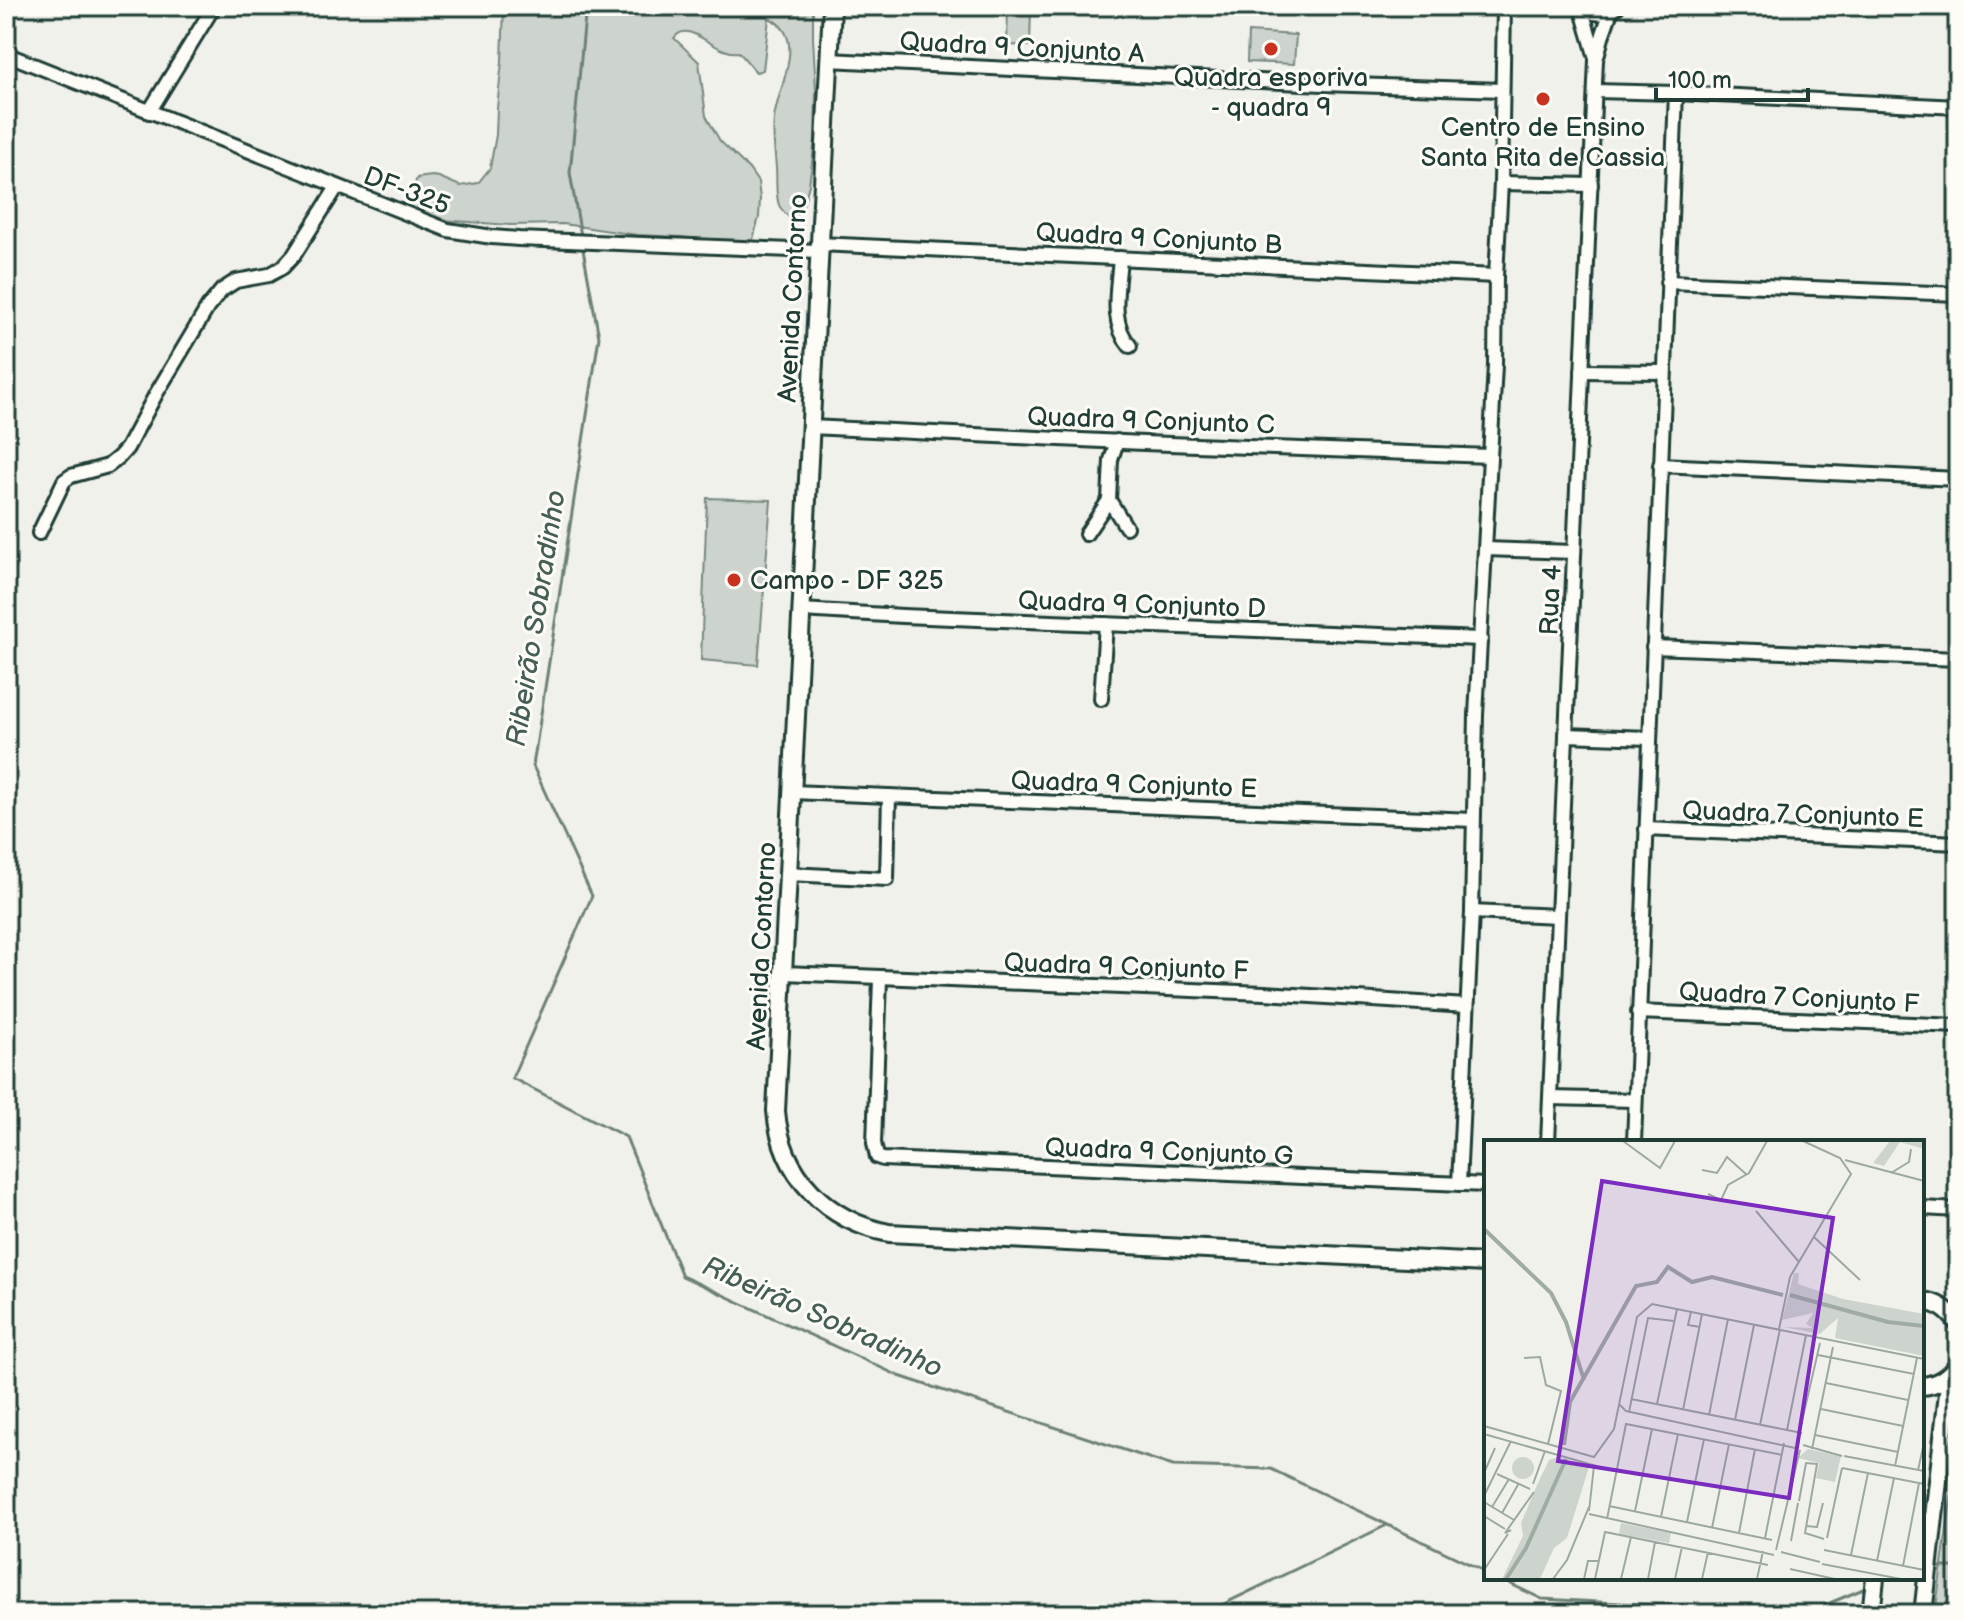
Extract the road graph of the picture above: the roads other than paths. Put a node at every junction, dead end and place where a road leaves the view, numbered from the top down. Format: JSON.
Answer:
{"nodes":[{"id":1,"x":214,"y":6,"type":"edge"},
{"id":2,"x":832,"y":6,"type":"edge"},
{"id":3,"x":1504,"y":6,"type":"edge"},
{"id":4,"x":1580,"y":7,"type":"edge"},
{"id":5,"x":1615,"y":9,"type":"edge"},
{"id":6,"x":6,"y":54,"type":"edge"},
{"id":7,"x":828,"y":60,"type":"junction"},
{"id":8,"x":1596,"y":60,"type":"junction"},
{"id":9,"x":1502,"y":90,"type":"junction"},
{"id":10,"x":1595,"y":91,"type":"junction"},
{"id":11,"x":1676,"y":93,"type":"junction"},
{"id":12,"x":1958,"y":107,"type":"edge"},
{"id":13,"x":149,"y":112,"type":"junction"},
{"id":14,"x":1501,"y":183,"type":"junction"},
{"id":15,"x":1591,"y":185,"type":"junction"},
{"id":16,"x":337,"y":187,"type":"junction"},
{"id":17,"x":818,"y":247,"type":"junction"},
{"id":18,"x":1120,"y":258,"type":"junction"},
{"id":19,"x":1496,"y":276,"type":"junction"},
{"id":20,"x":1667,"y":282,"type":"junction"},
{"id":21,"x":1958,"y":294,"type":"edge"},
{"id":22,"x":1130,"y":346,"type":"dead end"},
{"id":23,"x":1582,"y":371,"type":"junction"},
{"id":24,"x":1664,"y":372,"type":"junction"},
{"id":25,"x":810,"y":427,"type":"junction"},
{"id":26,"x":1117,"y":441,"type":"junction"},
{"id":27,"x":1490,"y":456,"type":"junction"},
{"id":28,"x":1660,"y":465,"type":"junction"},
{"id":29,"x":1958,"y":479,"type":"edge"},
{"id":30,"x":1109,"y":500,"type":"junction"},
{"id":31,"x":1126,"y":527,"type":"dead end"},
{"id":32,"x":39,"y":533,"type":"dead end"},
{"id":33,"x":1086,"y":534,"type":"dead end"},
{"id":34,"x":1486,"y":549,"type":"junction"},
{"id":35,"x":1574,"y":552,"type":"junction"},
{"id":36,"x":801,"y":610,"type":"junction"},
{"id":37,"x":1106,"y":624,"type":"junction"},
{"id":38,"x":1481,"y":639,"type":"junction"},
{"id":39,"x":1653,"y":647,"type":"junction"},
{"id":40,"x":1958,"y":659,"type":"edge"},
{"id":41,"x":1101,"y":699,"type":"dead end"},
{"id":42,"x":1566,"y":735,"type":"junction"},
{"id":43,"x":1649,"y":738,"type":"junction"},
{"id":44,"x":792,"y":792,"type":"junction"},
{"id":45,"x":889,"y":796,"type":"junction"},
{"id":46,"x":1473,"y":820,"type":"junction"},
{"id":47,"x":1646,"y":829,"type":"junction"},
{"id":48,"x":1958,"y":843,"type":"edge"},
{"id":49,"x":789,"y":874,"type":"junction"},
{"id":50,"x":1472,"y":912,"type":"junction"},
{"id":51,"x":1558,"y":916,"type":"junction"},
{"id":52,"x":784,"y":973,"type":"junction"},
{"id":53,"x":880,"y":979,"type":"junction"},
{"id":54,"x":1467,"y":1006,"type":"junction"},
{"id":55,"x":1638,"y":1012,"type":"junction"},
{"id":56,"x":1958,"y":1026,"type":"edge"},
{"id":57,"x":1550,"y":1098,"type":"junction"},
{"id":58,"x":1635,"y":1100,"type":"junction"},
{"id":59,"x":1548,"y":1140,"type":"edge"},
{"id":60,"x":1634,"y":1140,"type":"edge"},
{"id":61,"x":1459,"y":1184,"type":"junction"},
{"id":62,"x":1484,"y":1185,"type":"edge"},
{"id":63,"x":1924,"y":1208,"type":"edge"},
{"id":64,"x":1958,"y":1210,"type":"edge"},
{"id":65,"x":1484,"y":1263,"type":"edge"},
{"id":66,"x":1924,"y":1302,"type":"edge"},
{"id":67,"x":1958,"y":1323,"type":"edge"},
{"id":68,"x":1956,"y":1367,"type":"edge"},
{"id":69,"x":1924,"y":1386,"type":"edge"},
{"id":70,"x":1875,"y":1580,"type":"edge"},
{"id":71,"x":1872,"y":1608,"type":"edge"},
{"id":72,"x":1923,"y":1614,"type":"edge"}],
"edges":[{"from":1,"to":13,"type":"street"},
{"from":2,"to":7,"type":"main road","name":"Avenida Contorno"},
{"from":3,"to":9,"type":"street"},
{"from":4,"to":5,"type":"street"},
{"from":4,"to":8,"type":"street"},
{"from":5,"to":8,"type":"street"},
{"from":6,"to":13,"type":"street","name":"DF-325"},
{"from":7,"to":9,"type":"street","name":"Quadra 9 Conjunto A"},
{"from":7,"to":17,"type":"main road","name":"Avenida Contorno"},
{"from":8,"to":10,"type":"street","name":"Rua 4"},
{"from":9,"to":14,"type":"street"},
{"from":10,"to":11,"type":"street"},
{"from":10,"to":15,"type":"street","name":"Rua 4"},
{"from":11,"to":12,"type":"street"},
{"from":11,"to":20,"type":"street"},
{"from":13,"to":16,"type":"street","name":"DF-325"},
{"from":14,"to":15,"type":"street"},
{"from":14,"to":19,"type":"street"},
{"from":15,"to":23,"type":"street","name":"Rua 4"},
{"from":16,"to":17,"type":"street","name":"DF-325"},
{"from":16,"to":32,"type":"street"},
{"from":17,"to":18,"type":"street","name":"Quadra 9 Conjunto B"},
{"from":17,"to":25,"type":"main road","name":"Avenida Contorno"},
{"from":18,"to":19,"type":"street","name":"Quadra 9 Conjunto B"},
{"from":18,"to":22,"type":"street"},
{"from":19,"to":27,"type":"street"},
{"from":20,"to":21,"type":"street"},
{"from":20,"to":24,"type":"street"},
{"from":23,"to":24,"type":"street"},
{"from":23,"to":35,"type":"street","name":"Rua 4"},
{"from":24,"to":28,"type":"street"},
{"from":25,"to":26,"type":"street","name":"Quadra 9 Conjunto C"},
{"from":25,"to":36,"type":"main road","name":"Avenida Contorno"},
{"from":26,"to":27,"type":"street","name":"Quadra 9 Conjunto C"},
{"from":26,"to":30,"type":"street"},
{"from":27,"to":34,"type":"street"},
{"from":28,"to":29,"type":"street"},
{"from":28,"to":39,"type":"street"},
{"from":30,"to":31,"type":"street"},
{"from":30,"to":33,"type":"street"},
{"from":34,"to":35,"type":"street"},
{"from":34,"to":38,"type":"street"},
{"from":35,"to":42,"type":"street","name":"Rua 4"},
{"from":36,"to":37,"type":"street","name":"Quadra 9 Conjunto D"},
{"from":36,"to":44,"type":"main road","name":"Avenida Contorno"},
{"from":37,"to":38,"type":"street","name":"Quadra 9 Conjunto D"},
{"from":37,"to":41,"type":"street"},
{"from":38,"to":46,"type":"street"},
{"from":39,"to":40,"type":"street"},
{"from":39,"to":43,"type":"street"},
{"from":42,"to":43,"type":"street"},
{"from":42,"to":51,"type":"street","name":"Rua 4"},
{"from":43,"to":47,"type":"street"},
{"from":44,"to":45,"type":"street","name":"Quadra 9 Conjunto E"},
{"from":44,"to":49,"type":"main road","name":"Avenida Contorno"},
{"from":45,"to":46,"type":"street","name":"Quadra 9 Conjunto E"},
{"from":45,"to":49,"type":"street"},
{"from":46,"to":50,"type":"street"},
{"from":47,"to":48,"type":"street","name":"Quadra 7 Conjunto E"},
{"from":47,"to":55,"type":"street"},
{"from":49,"to":52,"type":"main road","name":"Avenida Contorno"},
{"from":50,"to":51,"type":"street"},
{"from":50,"to":54,"type":"street"},
{"from":51,"to":57,"type":"street","name":"Rua 4"},
{"from":52,"to":53,"type":"street","name":"Quadra 9 Conjunto F"},
{"from":52,"to":65,"type":"main road","name":"Avenida Contorno"},
{"from":53,"to":54,"type":"street","name":"Quadra 9 Conjunto F"},
{"from":53,"to":61,"type":"street","name":"Quadra 9 Conjunto G"},
{"from":54,"to":61,"type":"street"},
{"from":55,"to":56,"type":"street","name":"Quadra 7 Conjunto F"},
{"from":55,"to":58,"type":"street"},
{"from":57,"to":58,"type":"street"},
{"from":57,"to":59,"type":"street","name":"Rua 4"},
{"from":58,"to":60,"type":"street"},
{"from":61,"to":62,"type":"street","name":"Quadra 9 Conjunto G"},
{"from":63,"to":64,"type":"street"},
{"from":66,"to":67,"type":"main road"},
{"from":68,"to":69,"type":"main road"},
{"from":68,"to":72,"type":"main road"},
{"from":70,"to":71,"type":"main road"}]}
